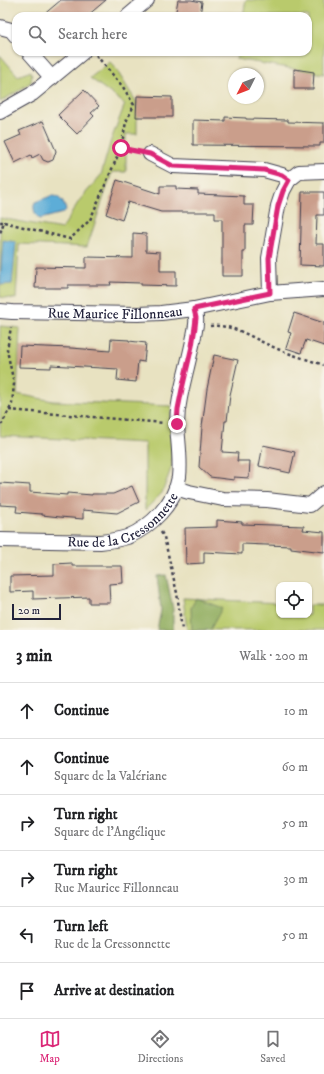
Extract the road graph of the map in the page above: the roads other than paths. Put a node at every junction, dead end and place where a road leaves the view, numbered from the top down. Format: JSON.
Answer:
{"nodes":[{"id":1,"x":147,"y":0,"type":"edge"},
{"id":2,"x":133,"y":12,"type":"edge"},
{"id":3,"x":0,"y":27,"type":"edge"},
{"id":4,"x":12,"y":31,"type":"edge"},
{"id":5,"x":33,"y":56,"type":"edge"},
{"id":6,"x":79,"y":56,"type":"edge"},
{"id":7,"x":52,"y":78,"type":"junction"},
{"id":8,"x":0,"y":112,"type":"edge"},
{"id":9,"x":150,"y":154,"type":"road end"},
{"id":10,"x":324,"y":171,"type":"edge"},
{"id":11,"x":289,"y":180,"type":"junction"},
{"id":12,"x":324,"y":289,"type":"edge"},
{"id":13,"x":270,"y":293,"type":"junction"},
{"id":14,"x":194,"y":309,"type":"junction"},
{"id":15,"x":6,"y":312,"type":"edge"},
{"id":16,"x":176,"y":488,"type":"junction"},
{"id":17,"x":324,"y":493,"type":"edge"},
{"id":18,"x":0,"y":540,"type":"edge"}],
"edges":[{"from":1,"to":2,"type":"street"},
{"from":3,"to":4,"type":"street"},
{"from":5,"to":7,"type":"street"},
{"from":6,"to":7,"type":"street"},
{"from":7,"to":8,"type":"street"},
{"from":9,"to":11,"type":"street"},
{"from":10,"to":11,"type":"street"},
{"from":11,"to":13,"type":"street"},
{"from":12,"to":13,"type":"street","name":"Rue Maurice Fillonneau"},
{"from":13,"to":14,"type":"street","name":"Rue Maurice Fillonneau"},
{"from":14,"to":15,"type":"street","name":"Rue Maurice Fillonneau"},
{"from":14,"to":16,"type":"street","name":"Rue de la Cressonnette"},
{"from":16,"to":17,"type":"street"},
{"from":16,"to":18,"type":"street","name":"Rue de la Cressonnette"}]}
